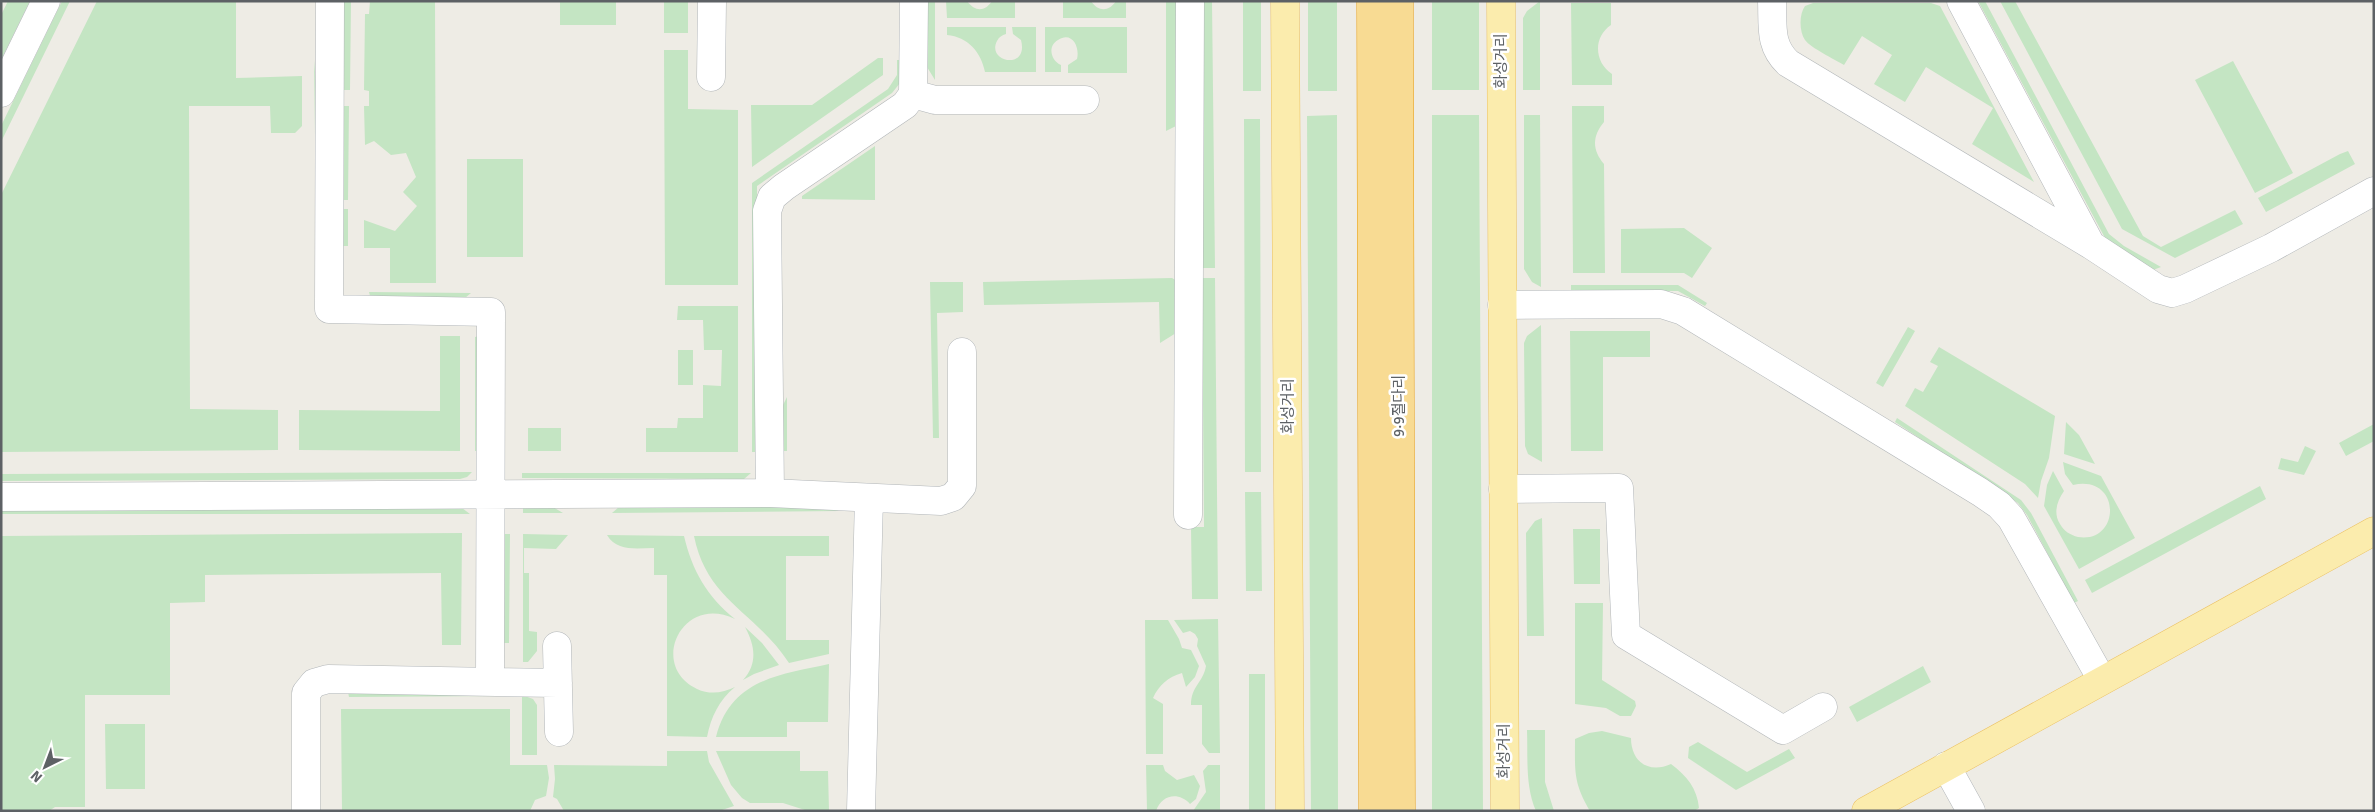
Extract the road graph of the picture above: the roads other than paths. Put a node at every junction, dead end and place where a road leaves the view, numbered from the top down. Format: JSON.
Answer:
{"nodes":[{"id":1,"x":46,"y":1,"type":"edge"},
{"id":2,"x":330,"y":1,"type":"edge"},
{"id":3,"x":712,"y":1,"type":"edge"},
{"id":4,"x":914,"y":1,"type":"edge"},
{"id":5,"x":1190,"y":1,"type":"edge"},
{"id":6,"x":1284,"y":1,"type":"edge"},
{"id":7,"x":1372,"y":1,"type":"edge"},
{"id":8,"x":1399,"y":1,"type":"edge"},
{"id":9,"x":1500,"y":1,"type":"edge"},
{"id":10,"x":1772,"y":1,"type":"edge"},
{"id":11,"x":1961,"y":1,"type":"edge"},
{"id":12,"x":711,"y":77,"type":"dead end"},
{"id":13,"x":1,"y":93,"type":"edge"},
{"id":14,"x":913,"y":94,"type":"junction"},
{"id":15,"x":1085,"y":100,"type":"dead end"},
{"id":16,"x":2374,"y":191,"type":"edge"},
{"id":17,"x":2091,"y":245,"type":"junction"},
{"id":18,"x":1502,"y":305,"type":"junction"},
{"id":19,"x":962,"y":352,"type":"dead end"},
{"id":20,"x":1503,"y":489,"type":"junction"},
{"id":21,"x":770,"y":493,"type":"junction"},
{"id":22,"x":490,"y":495,"type":"junction"},
{"id":23,"x":1,"y":497,"type":"edge"},
{"id":24,"x":869,"y":498,"type":"junction"},
{"id":25,"x":1188,"y":515,"type":"dead end"},
{"id":26,"x":2374,"y":531,"type":"edge"},
{"id":27,"x":557,"y":646,"type":"dead end"},
{"id":28,"x":2102,"y":680,"type":"junction"},
{"id":29,"x":490,"y":681,"type":"junction"},
{"id":30,"x":558,"y":683,"type":"junction"},
{"id":31,"x":1822,"y":707,"type":"dead end"},
{"id":32,"x":559,"y":732,"type":"dead end"},
{"id":33,"x":1946,"y":766,"type":"junction"},
{"id":34,"x":306,"y":811,"type":"edge"},
{"id":35,"x":861,"y":811,"type":"edge"},
{"id":36,"x":1290,"y":811,"type":"edge"},
{"id":37,"x":1373,"y":811,"type":"edge"},
{"id":38,"x":1401,"y":811,"type":"edge"},
{"id":39,"x":1505,"y":811,"type":"edge"},
{"id":40,"x":1866,"y":811,"type":"edge"},
{"id":41,"x":1971,"y":811,"type":"edge"}],
"edges":[{"from":1,"to":13,"type":"street"},
{"from":2,"to":22,"type":"street"},
{"from":3,"to":12,"type":"street"},
{"from":4,"to":14,"type":"street"},
{"from":5,"to":25,"type":"street"},
{"from":6,"to":36,"type":"main road","name":"화성거리"},
{"from":7,"to":37,"type":"highway","name":"9·9절다리"},
{"from":8,"to":38,"type":"highway","name":"9·9절다리"},
{"from":9,"to":18,"type":"main road","name":"화성거리"},
{"from":10,"to":17,"type":"street"},
{"from":11,"to":17,"type":"street"},
{"from":14,"to":15,"type":"street"},
{"from":14,"to":21,"type":"street"},
{"from":16,"to":17,"type":"street"},
{"from":18,"to":20,"type":"main road","name":"화성거리"},
{"from":18,"to":28,"type":"street"},
{"from":19,"to":24,"type":"street"},
{"from":20,"to":31,"type":"street"},
{"from":20,"to":39,"type":"main road","name":"화성거리"},
{"from":21,"to":22,"type":"street"},
{"from":21,"to":24,"type":"street"},
{"from":22,"to":23,"type":"street"},
{"from":22,"to":29,"type":"street"},
{"from":24,"to":35,"type":"street"},
{"from":26,"to":28,"type":"main road"},
{"from":27,"to":30,"type":"street"},
{"from":28,"to":33,"type":"main road"},
{"from":29,"to":30,"type":"street"},
{"from":29,"to":34,"type":"street"},
{"from":30,"to":32,"type":"street"},
{"from":33,"to":40,"type":"main road"},
{"from":33,"to":41,"type":"street"}]}
